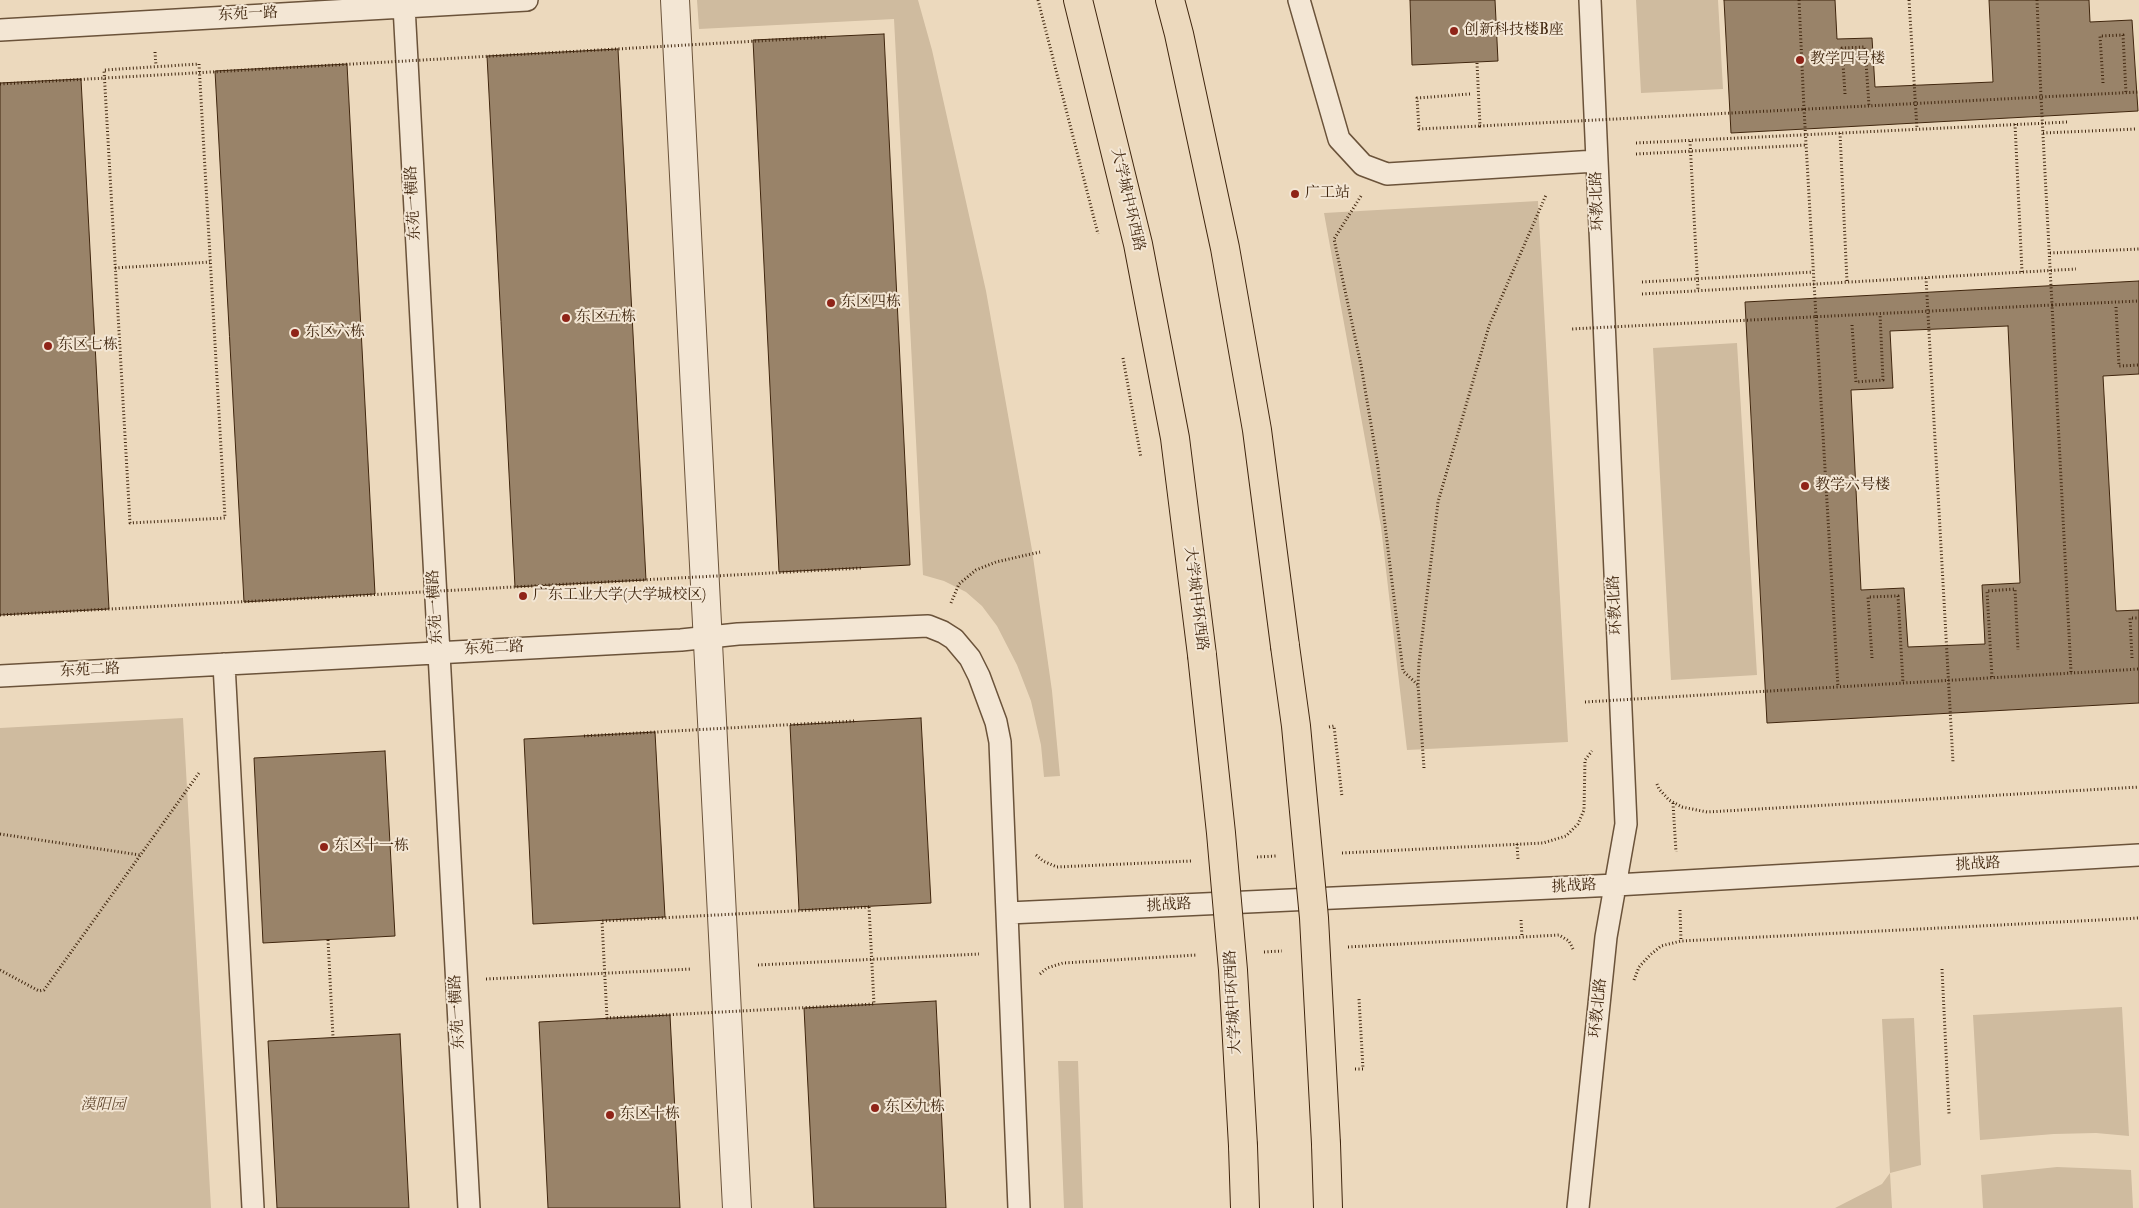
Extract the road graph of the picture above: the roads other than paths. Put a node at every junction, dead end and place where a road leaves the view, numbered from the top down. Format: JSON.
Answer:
{"nodes":[{"id":1,"x":527,"y":0,"type":"edge"},
{"id":2,"x":675,"y":0,"type":"edge"},
{"id":3,"x":1078,"y":0,"type":"edge"},
{"id":4,"x":1170,"y":0,"type":"edge"},
{"id":5,"x":1299,"y":0,"type":"edge"},
{"id":6,"x":1590,"y":0,"type":"edge"},
{"id":7,"x":404,"y":3,"type":"edge"},
{"id":8,"x":0,"y":30,"type":"edge"},
{"id":9,"x":1596,"y":161,"type":"junction"},
{"id":10,"x":706,"y":636,"type":"junction"},
{"id":11,"x":438,"y":652,"type":"junction"},
{"id":12,"x":224,"y":664,"type":"junction"},
{"id":13,"x":0,"y":676,"type":"edge"},
{"id":14,"x":2139,"y":855,"type":"edge"},
{"id":15,"x":1616,"y":885,"type":"junction"},
{"id":16,"x":1008,"y":913,"type":"junction"},
{"id":17,"x":253,"y":1208,"type":"edge"},
{"id":18,"x":469,"y":1208,"type":"edge"},
{"id":19,"x":737,"y":1208,"type":"edge"},
{"id":20,"x":1019,"y":1208,"type":"edge"},
{"id":21,"x":1245,"y":1208,"type":"edge"},
{"id":22,"x":1328,"y":1208,"type":"edge"},
{"id":23,"x":1578,"y":1208,"type":"edge"}],
"edges":[{"from":1,"to":7,"type":"lane","name":"东苑一路"},
{"from":2,"to":10,"type":"street"},
{"from":3,"to":21,"type":"main road","name":"大学城中环西路","bridge":true},
{"from":4,"to":22,"type":"main road","bridge":true},
{"from":5,"to":9,"type":"lane"},
{"from":6,"to":9,"type":"lane","name":"环教北路"},
{"from":7,"to":8,"type":"lane","name":"东苑一路"},
{"from":7,"to":11,"type":"lane","name":"东苑一横路"},
{"from":9,"to":15,"type":"lane","name":"环教北路"},
{"from":10,"to":11,"type":"lane","name":"东苑二路"},
{"from":10,"to":16,"type":"lane","name":"东苑二路"},
{"from":10,"to":19,"type":"street"},
{"from":11,"to":12,"type":"lane","name":"东苑二路"},
{"from":11,"to":18,"type":"lane","name":"东苑一横路"},
{"from":12,"to":13,"type":"lane","name":"东苑二路"},
{"from":12,"to":17,"type":"lane"},
{"from":14,"to":15,"type":"lane","name":"挑战路"},
{"from":15,"to":16,"type":"lane","name":"挑战路"},
{"from":15,"to":23,"type":"lane","name":"环教北路"},
{"from":16,"to":20,"type":"lane"}]}
